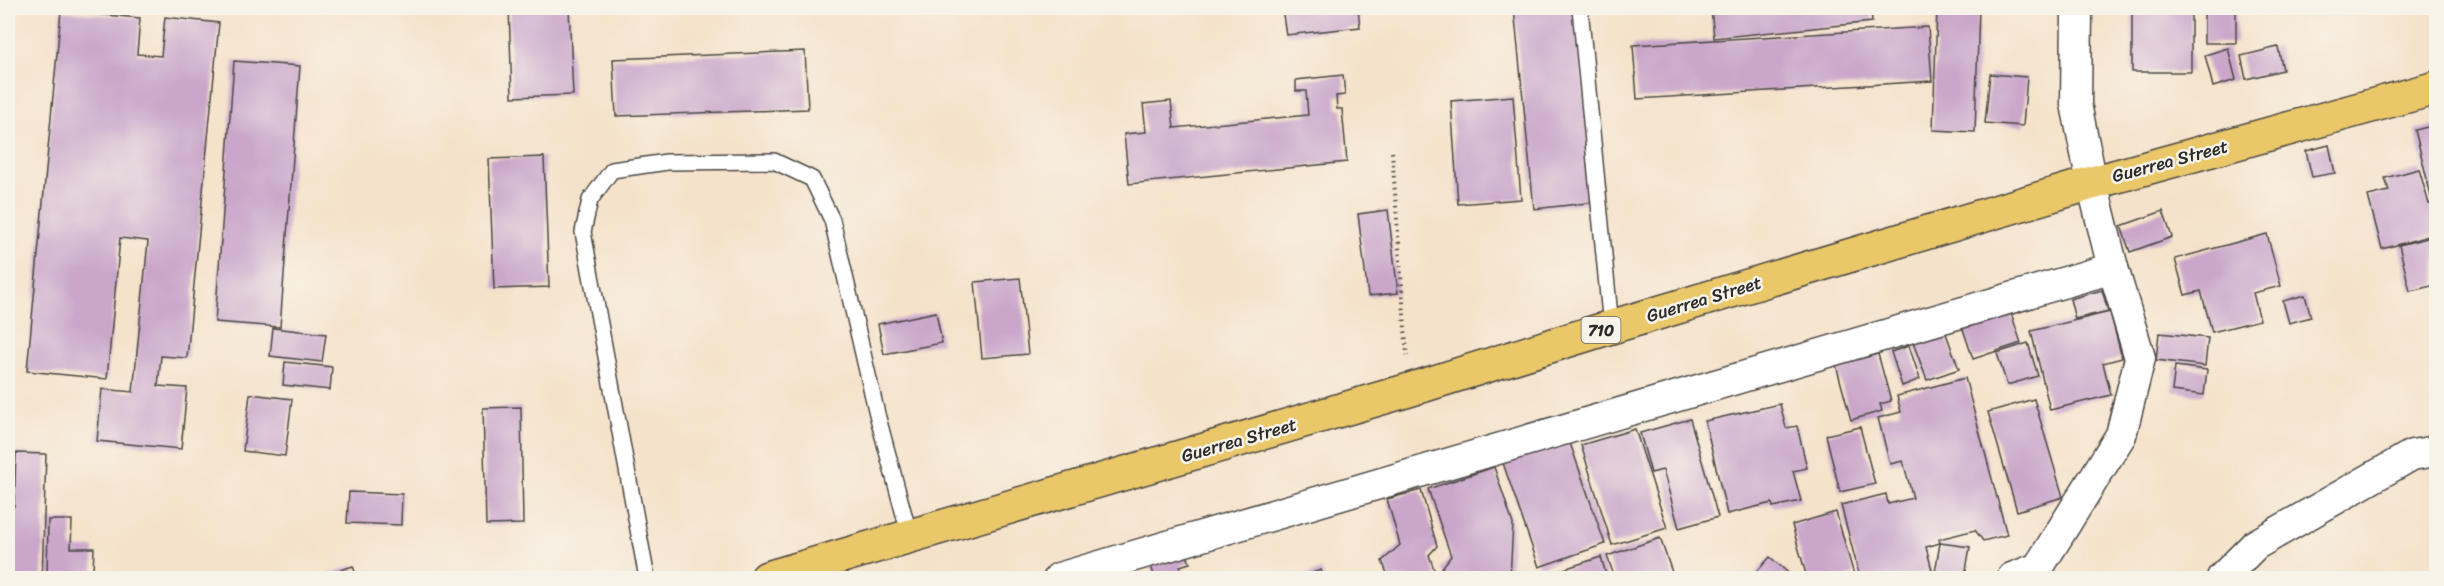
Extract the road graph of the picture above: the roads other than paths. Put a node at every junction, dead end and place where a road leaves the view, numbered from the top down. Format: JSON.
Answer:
{"nodes":[{"id":1,"x":1580,"y":8,"type":"edge"},
{"id":2,"x":2077,"y":8,"type":"edge"},
{"id":3,"x":2436,"y":88,"type":"edge"},
{"id":4,"x":2092,"y":183,"type":"junction"},
{"id":5,"x":2113,"y":268,"type":"junction"},
{"id":6,"x":1611,"y":327,"type":"junction"},
{"id":7,"x":2436,"y":451,"type":"edge"},
{"id":8,"x":910,"y":537,"type":"junction"},
{"id":9,"x":647,"y":579,"type":"edge"},
{"id":10,"x":767,"y":579,"type":"edge"},
{"id":11,"x":1059,"y":579,"type":"edge"},
{"id":12,"x":2012,"y":579,"type":"edge"},
{"id":13,"x":2222,"y":579,"type":"edge"}],
"edges":[{"from":1,"to":6,"type":"lane"},
{"from":2,"to":4,"type":"street"},
{"from":3,"to":4,"type":"main road","name":"Guerrea Street","number":"710"},
{"from":4,"to":5,"type":"street"},
{"from":4,"to":6,"type":"main road","name":"Guerrea Street","number":"710"},
{"from":5,"to":11,"type":"street"},
{"from":5,"to":12,"type":"street"},
{"from":6,"to":8,"type":"main road","name":"Guerrea Street","number":"710"},
{"from":7,"to":13,"type":"street"},
{"from":8,"to":9,"type":"lane"},
{"from":8,"to":10,"type":"main road","name":"Guerrea Street","number":"710"}]}
